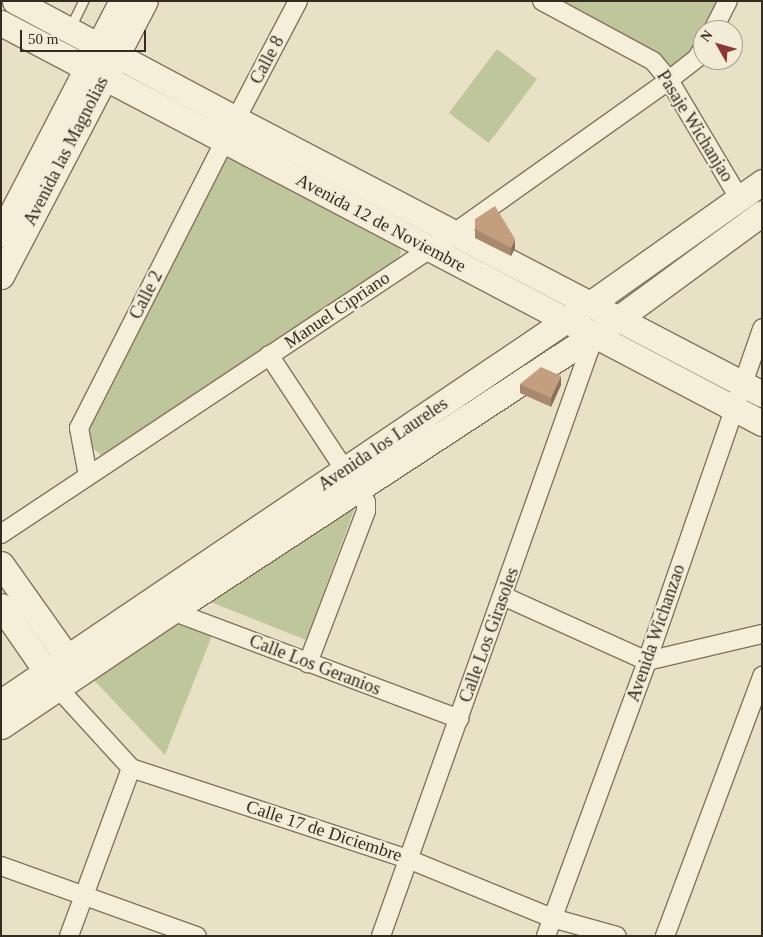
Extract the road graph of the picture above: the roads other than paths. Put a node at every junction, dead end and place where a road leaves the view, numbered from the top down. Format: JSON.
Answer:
{"nodes":[{"id":1,"x":15,"y":1,"type":"edge"},
{"id":2,"x":83,"y":1,"type":"edge"},
{"id":3,"x":145,"y":1,"type":"edge"},
{"id":4,"x":298,"y":1,"type":"edge"},
{"id":5,"x":542,"y":1,"type":"edge"},
{"id":6,"x":728,"y":1,"type":"edge"},
{"id":7,"x":118,"y":4,"type":"edge"},
{"id":8,"x":718,"y":20,"type":"edge"},
{"id":9,"x":1,"y":23,"type":"edge"},
{"id":10,"x":68,"y":30,"type":"junction"},
{"id":11,"x":693,"y":61,"type":"edge"},
{"id":12,"x":101,"y":62,"type":"junction"},
{"id":13,"x":669,"y":80,"type":"junction"},
{"id":14,"x":230,"y":130,"type":"junction"},
{"id":15,"x":762,"y":182,"type":"edge"},
{"id":16,"x":739,"y":198,"type":"junction"},
{"id":17,"x":762,"y":213,"type":"edge"},
{"id":18,"x":454,"y":233,"type":"junction"},
{"id":19,"x":1,"y":234,"type":"edge"},
{"id":20,"x":430,"y":248,"type":"junction"},
{"id":21,"x":1,"y":276,"type":"edge"},
{"id":22,"x":590,"y":304,"type":"junction"},
{"id":23,"x":619,"y":318,"type":"junction"},
{"id":24,"x":565,"y":320,"type":"junction"},
{"id":25,"x":762,"y":328,"type":"edge"},
{"id":26,"x":595,"y":334,"type":"junction"},
{"id":27,"x":269,"y":356,"type":"junction"},
{"id":28,"x":752,"y":389,"type":"edge"},
{"id":29,"x":734,"y":408,"type":"junction"},
{"id":30,"x":762,"y":423,"type":"edge"},
{"id":31,"x":88,"y":476,"type":"junction"},
{"id":32,"x":352,"y":479,"type":"junction"},
{"id":33,"x":1,"y":534,"type":"edge"},
{"id":34,"x":1,"y":564,"type":"edge"},
{"id":35,"x":503,"y":596,"type":"junction"},
{"id":36,"x":1,"y":606,"type":"edge"},
{"id":37,"x":172,"y":611,"type":"junction"},
{"id":38,"x":762,"y":634,"type":"edge"},
{"id":39,"x":647,"y":660,"type":"junction"},
{"id":40,"x":308,"y":663,"type":"junction"},
{"id":41,"x":73,"y":666,"type":"junction"},
{"id":42,"x":762,"y":676,"type":"edge"},
{"id":43,"x":52,"y":680,"type":"junction"},
{"id":44,"x":1,"y":702,"type":"edge"},
{"id":45,"x":459,"y":719,"type":"junction"},
{"id":46,"x":1,"y":726,"type":"edge"},
{"id":47,"x":131,"y":768,"type":"junction"},
{"id":48,"x":408,"y":858,"type":"junction"},
{"id":49,"x":1,"y":866,"type":"edge"},
{"id":50,"x":84,"y":896,"type":"junction"},
{"id":51,"x":552,"y":918,"type":"junction"},
{"id":52,"x":69,"y":936,"type":"edge"},
{"id":53,"x":197,"y":936,"type":"edge"},
{"id":54,"x":381,"y":936,"type":"edge"},
{"id":55,"x":546,"y":936,"type":"edge"},
{"id":56,"x":617,"y":936,"type":"edge"},
{"id":57,"x":665,"y":936,"type":"edge"}],
"edges":[{"from":1,"to":10,"type":"main road","name":"Avenida 12 de Noviembre"},
{"from":2,"to":10,"type":"lane"},
{"from":3,"to":12,"type":"main road","name":"Avenida las Magnolias"},
{"from":4,"to":14,"type":"street","name":"Calle 8"},
{"from":5,"to":13,"type":"street","name":"Pasaje Wichanjao"},
{"from":6,"to":8,"type":"street"},
{"from":7,"to":12,"type":"main road","name":"Avenida las Magnolias"},
{"from":9,"to":12,"type":"main road","name":"Avenida 12 de Noviembre"},
{"from":10,"to":12,"type":"main road","name":"Avenida 12 de Noviembre"},
{"from":11,"to":13,"type":"street","name":"Manuel Cipriano"},
{"from":12,"to":14,"type":"main road","name":"Avenida 12 de Noviembre"},
{"from":12,"to":19,"type":"main road","name":"Avenida las Magnolias"},
{"from":12,"to":21,"type":"main road","name":"Avenida las Magnolias"},
{"from":13,"to":16,"type":"street","name":"Pasaje Wichanjao"},
{"from":13,"to":18,"type":"street","name":"Manuel Cipriano"},
{"from":14,"to":18,"type":"main road","name":"Avenida 12 de Noviembre"},
{"from":14,"to":20,"type":"main road","name":"Avenida 12 de Noviembre"},
{"from":14,"to":31,"type":"street","name":"Calle 2"},
{"from":15,"to":16,"type":"main road","name":"Avenida los Laureles"},
{"from":16,"to":22,"type":"main road","name":"Avenida los Laureles"},
{"from":17,"to":23,"type":"main road","name":"Avenida los Laureles"},
{"from":18,"to":20,"type":"street","name":"Manuel Cipriano"},
{"from":18,"to":22,"type":"main road","name":"Avenida 12 de Noviembre"},
{"from":20,"to":24,"type":"main road","name":"Avenida 12 de Noviembre"},
{"from":20,"to":27,"type":"street","name":"Manuel Cipriano"},
{"from":22,"to":23,"type":"main road","name":"Avenida 12 de Noviembre"},
{"from":22,"to":24,"type":"main road","name":"Avenida los Laureles"},
{"from":23,"to":26,"type":"main road","name":"Avenida los Laureles"},
{"from":23,"to":28,"type":"main road","name":"Avenida 12 de Noviembre"},
{"from":24,"to":26,"type":"main road","name":"Avenida 12 de Noviembre"},
{"from":24,"to":32,"type":"main road","name":"Avenida los Laureles"},
{"from":25,"to":28,"type":"street","name":"Avenida Wichanzao"},
{"from":26,"to":29,"type":"main road","name":"Avenida 12 de Noviembre"},
{"from":26,"to":32,"type":"main road","name":"Avenida los Laureles"},
{"from":26,"to":35,"type":"street","name":"Calle Los Girasoles"},
{"from":27,"to":31,"type":"street","name":"Manuel Cipriano"},
{"from":27,"to":32,"type":"street"},
{"from":28,"to":29,"type":"street","name":"Avenida Wichanzao"},
{"from":29,"to":30,"type":"main road","name":"Avenida 12 de Noviembre"},
{"from":29,"to":39,"type":"street","name":"Avenida Wichanzao"},
{"from":31,"to":33,"type":"street","name":"Manuel Cipriano"},
{"from":32,"to":37,"type":"main road","name":"Avenida los Laureles"},
{"from":32,"to":40,"type":"street"},
{"from":32,"to":41,"type":"main road","name":"Avenida los Laureles"},
{"from":34,"to":41,"type":"main road"},
{"from":35,"to":39,"type":"street"},
{"from":35,"to":45,"type":"street","name":"Calle Los Girasoles"},
{"from":36,"to":43,"type":"main road"},
{"from":37,"to":40,"type":"street","name":"Calle Los Geranios"},
{"from":37,"to":41,"type":"main road","name":"Avenida los Laureles"},
{"from":38,"to":39,"type":"street"},
{"from":39,"to":51,"type":"street","name":"Avenida Wichanzao"},
{"from":40,"to":45,"type":"street","name":"Calle Los Geranios"},
{"from":41,"to":43,"type":"main road","name":"Avenida los Laureles"},
{"from":42,"to":57,"type":"street"},
{"from":43,"to":44,"type":"main road","name":"Avenida los Laureles"},
{"from":43,"to":46,"type":"main road","name":"Avenida los Laureles"},
{"from":43,"to":47,"type":"street","name":"Calle 17 de Diciembre"},
{"from":45,"to":48,"type":"street","name":"Calle Los Girasoles"},
{"from":47,"to":48,"type":"street","name":"Calle 17 de Diciembre"},
{"from":47,"to":50,"type":"street"},
{"from":48,"to":51,"type":"street","name":"Calle 17 de Diciembre"},
{"from":48,"to":54,"type":"street","name":"Calle Los Girasoles"},
{"from":49,"to":50,"type":"street"},
{"from":50,"to":52,"type":"street"},
{"from":50,"to":53,"type":"street"},
{"from":51,"to":55,"type":"street","name":"Avenida Wichanzao"},
{"from":51,"to":56,"type":"street","name":"Calle 17 de Diciembre"}]}
